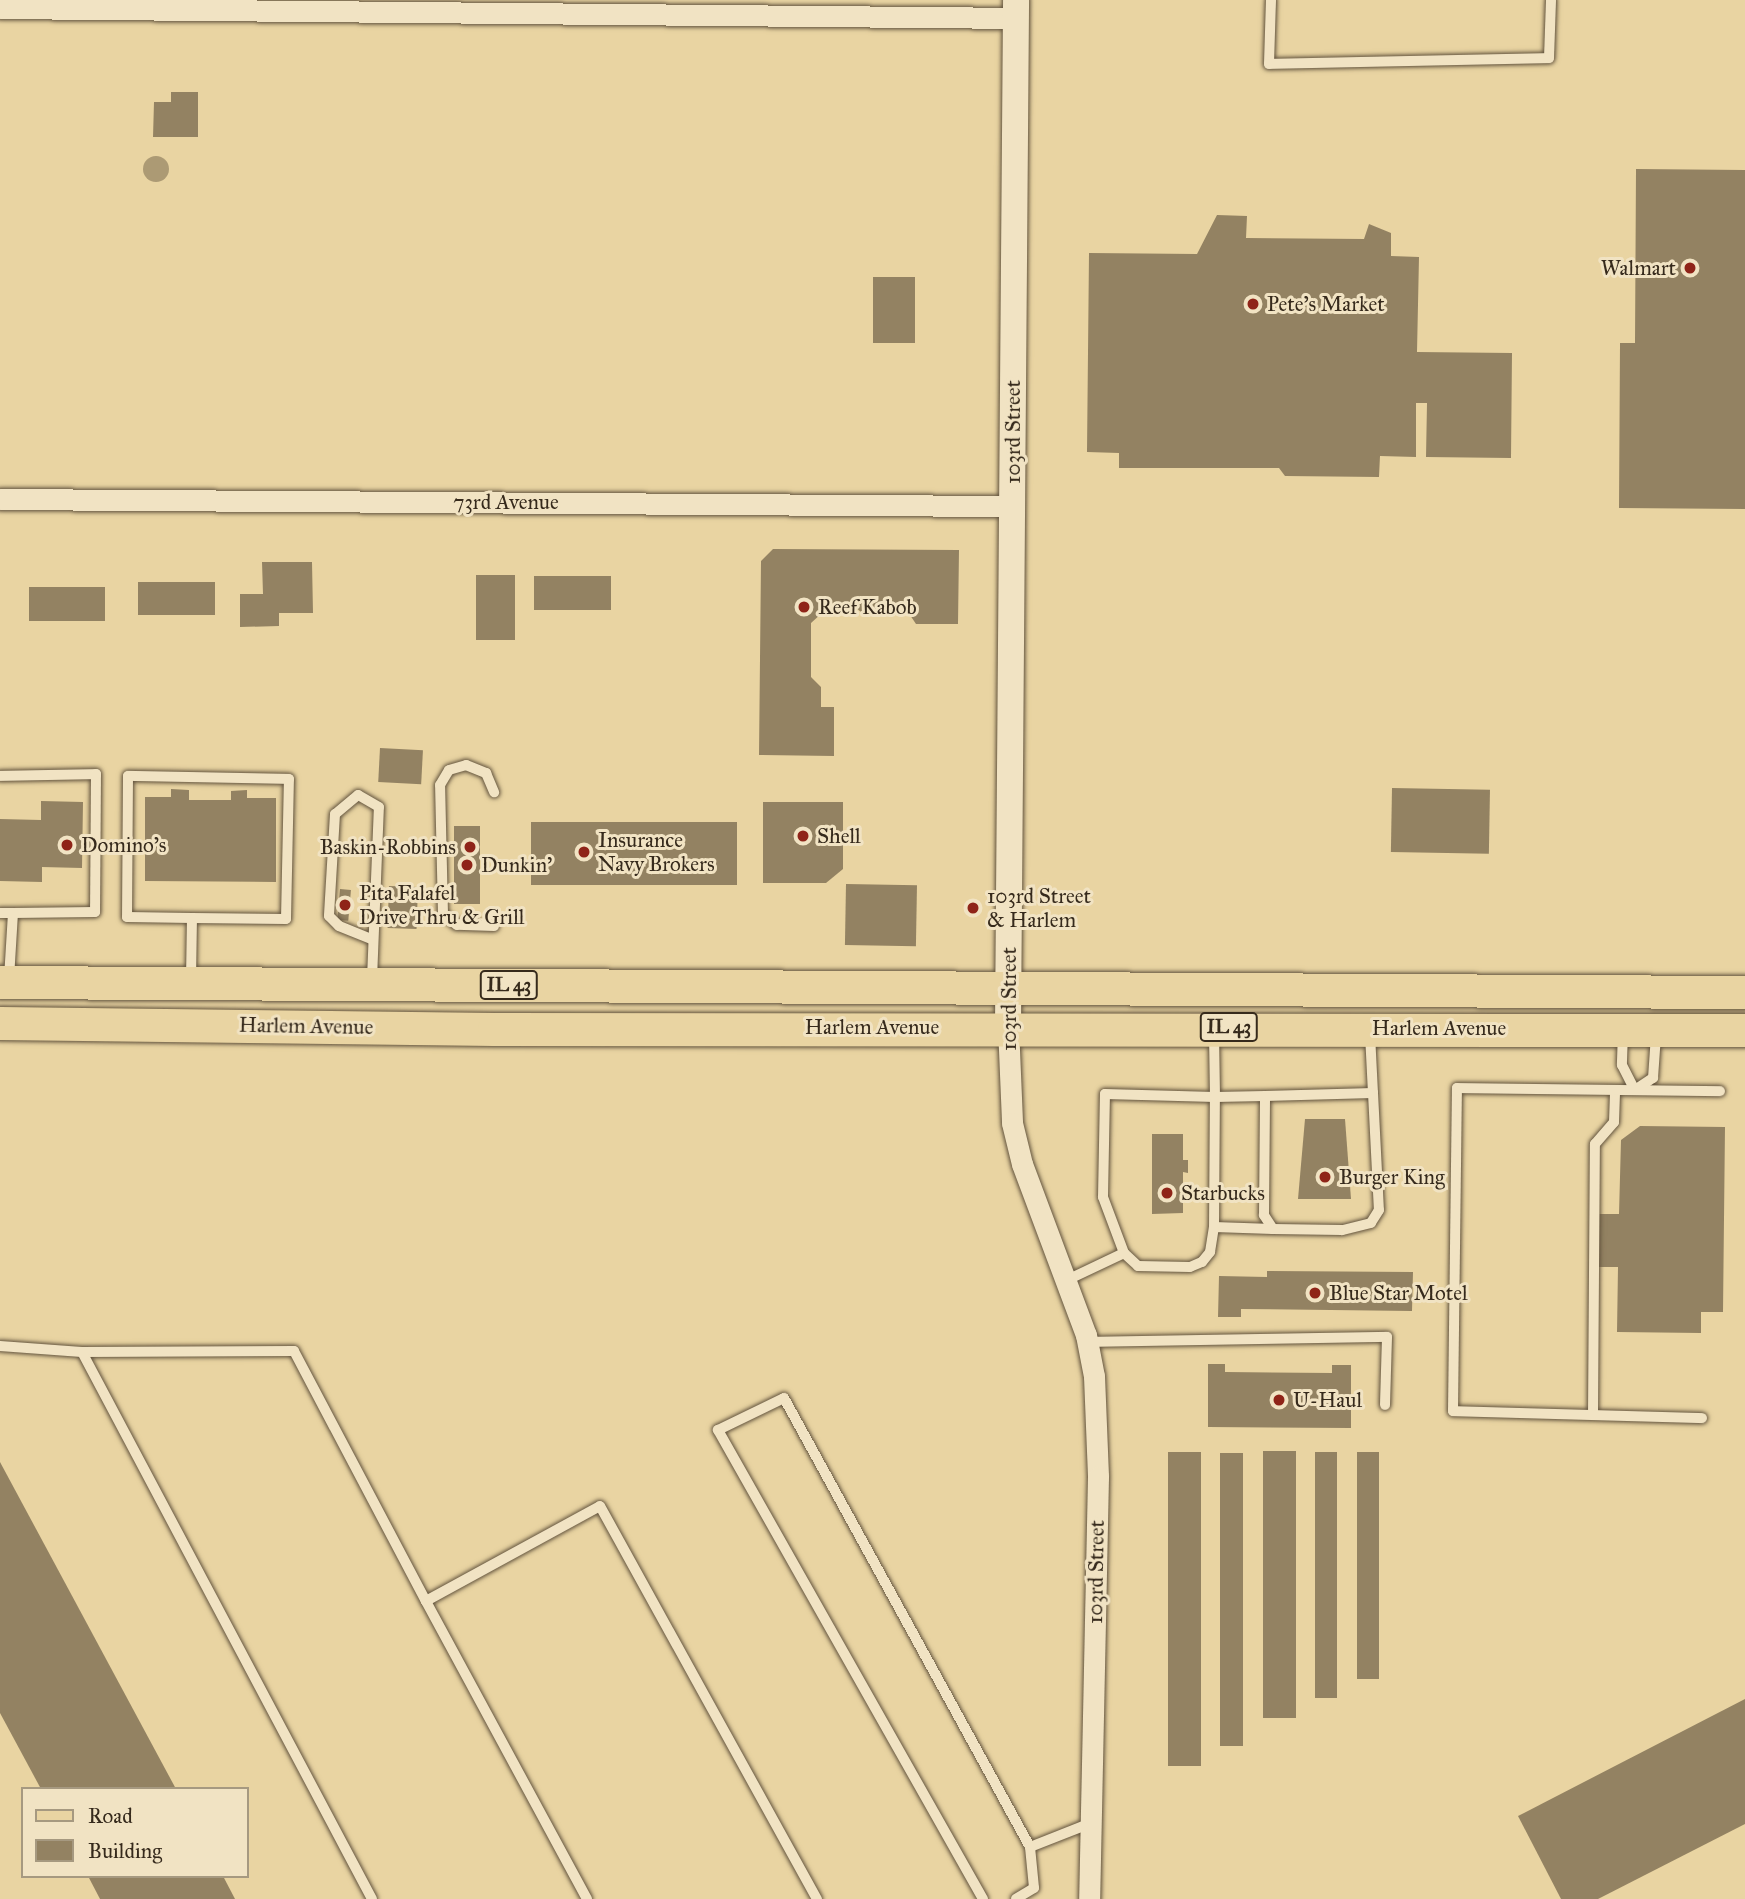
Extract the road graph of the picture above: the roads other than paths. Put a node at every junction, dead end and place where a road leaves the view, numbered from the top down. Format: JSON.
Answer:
{"nodes":[{"id":1,"x":1271,"y":0,"type":"edge"},
{"id":2,"x":1551,"y":0,"type":"edge"},
{"id":3,"x":0,"y":8,"type":"edge"},
{"id":4,"x":1016,"y":9,"type":"edge"},
{"id":5,"x":0,"y":499,"type":"edge"},
{"id":6,"x":1012,"y":506,"type":"junction"},
{"id":7,"x":0,"y":776,"type":"edge"},
{"id":8,"x":494,"y":792,"type":"dead end"},
{"id":9,"x":0,"y":913,"type":"edge"},
{"id":10,"x":13,"y":913,"type":"junction"},
{"id":11,"x":192,"y":918,"type":"junction"},
{"id":12,"x":494,"y":926,"type":"dead end"},
{"id":13,"x":372,"y":939,"type":"junction"},
{"id":14,"x":4,"y":982,"type":"edge"},
{"id":15,"x":191,"y":983,"type":"junction"},
{"id":16,"x":372,"y":984,"type":"junction"},
{"id":17,"x":1009,"y":988,"type":"junction"},
{"id":18,"x":1745,"y":992,"type":"edge"},
{"id":19,"x":0,"y":1023,"type":"edge"},
{"id":20,"x":1008,"y":1026,"type":"junction"},
{"id":21,"x":1214,"y":1027,"type":"junction"},
{"id":22,"x":1370,"y":1028,"type":"junction"},
{"id":23,"x":1623,"y":1029,"type":"junction"},
{"id":24,"x":1656,"y":1030,"type":"junction"},
{"id":25,"x":1740,"y":1034,"type":"edge"},
{"id":26,"x":1615,"y":1090,"type":"junction"},
{"id":27,"x":1635,"y":1090,"type":"junction"},
{"id":28,"x":1720,"y":1091,"type":"dead end"},
{"id":29,"x":1373,"y":1093,"type":"junction"},
{"id":30,"x":1265,"y":1096,"type":"junction"},
{"id":31,"x":1215,"y":1097,"type":"junction"},
{"id":32,"x":1214,"y":1227,"type":"junction"},
{"id":33,"x":1273,"y":1229,"type":"junction"},
{"id":34,"x":1124,"y":1253,"type":"junction"},
{"id":35,"x":1065,"y":1282,"type":"junction"},
{"id":36,"x":1088,"y":1342,"type":"junction"},
{"id":37,"x":0,"y":1346,"type":"edge"},
{"id":38,"x":82,"y":1352,"type":"junction"},
{"id":39,"x":1385,"y":1405,"type":"dead end"},
{"id":40,"x":1593,"y":1415,"type":"junction"},
{"id":41,"x":1702,"y":1418,"type":"dead end"},
{"id":42,"x":426,"y":1601,"type":"junction"},
{"id":43,"x":1091,"y":1823,"type":"junction"},
{"id":44,"x":1030,"y":1847,"type":"junction"},
{"id":45,"x":372,"y":1899,"type":"edge"},
{"id":46,"x":587,"y":1899,"type":"edge"},
{"id":47,"x":817,"y":1899,"type":"edge"},
{"id":48,"x":983,"y":1899,"type":"edge"},
{"id":49,"x":1016,"y":1899,"type":"edge"},
{"id":50,"x":1089,"y":1899,"type":"edge"}],
"edges":[{"from":1,"to":2,"type":"lane"},
{"from":3,"to":4,"type":"street"},
{"from":4,"to":6,"type":"street","name":"103rd Street"},
{"from":5,"to":6,"type":"street","name":"73rd Avenue"},
{"from":6,"to":17,"type":"street","name":"103rd Street"},
{"from":7,"to":10,"type":"lane"},
{"from":8,"to":12,"type":"lane"},
{"from":9,"to":10,"type":"lane"},
{"from":10,"to":14,"type":"lane"},
{"from":11,"to":11,"type":"lane"},
{"from":11,"to":15,"type":"lane"},
{"from":13,"to":13,"type":"lane"},
{"from":13,"to":16,"type":"lane"},
{"from":14,"to":15,"type":"main road","name":"Harlem Avenue","number":"IL 43"},
{"from":15,"to":16,"type":"main road","name":"Harlem Avenue","number":"IL 43"},
{"from":16,"to":17,"type":"main road","name":"Harlem Avenue","number":"IL 43"},
{"from":17,"to":18,"type":"main road","name":"Harlem Avenue","number":"IL 43"},
{"from":17,"to":20,"type":"street","name":"103rd Street"},
{"from":19,"to":20,"type":"main road","name":"Harlem Avenue","number":"IL 43"},
{"from":20,"to":21,"type":"main road","name":"Harlem Avenue","number":"IL 43"},
{"from":20,"to":35,"type":"street","name":"103rd Street"},
{"from":21,"to":22,"type":"main road","name":"Harlem Avenue","number":"IL 43"},
{"from":21,"to":31,"type":"lane"},
{"from":22,"to":23,"type":"main road","name":"Harlem Avenue","number":"IL 43"},
{"from":22,"to":29,"type":"lane"},
{"from":23,"to":24,"type":"main road","name":"Harlem Avenue","number":"IL 43"},
{"from":23,"to":27,"type":"lane"},
{"from":24,"to":25,"type":"main road","name":"Harlem Avenue","number":"IL 43"},
{"from":24,"to":27,"type":"lane"},
{"from":26,"to":27,"type":"lane"},
{"from":26,"to":40,"type":"lane"},
{"from":26,"to":40,"type":"lane"},
{"from":27,"to":28,"type":"lane"},
{"from":29,"to":30,"type":"lane"},
{"from":29,"to":33,"type":"lane"},
{"from":30,"to":31,"type":"lane"},
{"from":30,"to":33,"type":"lane"},
{"from":31,"to":32,"type":"lane"},
{"from":31,"to":34,"type":"lane"},
{"from":32,"to":33,"type":"lane"},
{"from":32,"to":34,"type":"lane"},
{"from":34,"to":35,"type":"lane"},
{"from":35,"to":36,"type":"street","name":"103rd Street"},
{"from":36,"to":39,"type":"lane"},
{"from":36,"to":43,"type":"street","name":"103rd Street"},
{"from":37,"to":38,"type":"lane"},
{"from":38,"to":42,"type":"lane"},
{"from":38,"to":45,"type":"lane"},
{"from":40,"to":41,"type":"lane"},
{"from":42,"to":46,"type":"lane"},
{"from":42,"to":47,"type":"lane"},
{"from":43,"to":44,"type":"lane"},
{"from":43,"to":50,"type":"street","name":"103rd Street"},
{"from":44,"to":48,"type":"lane"},
{"from":44,"to":49,"type":"lane"}]}
